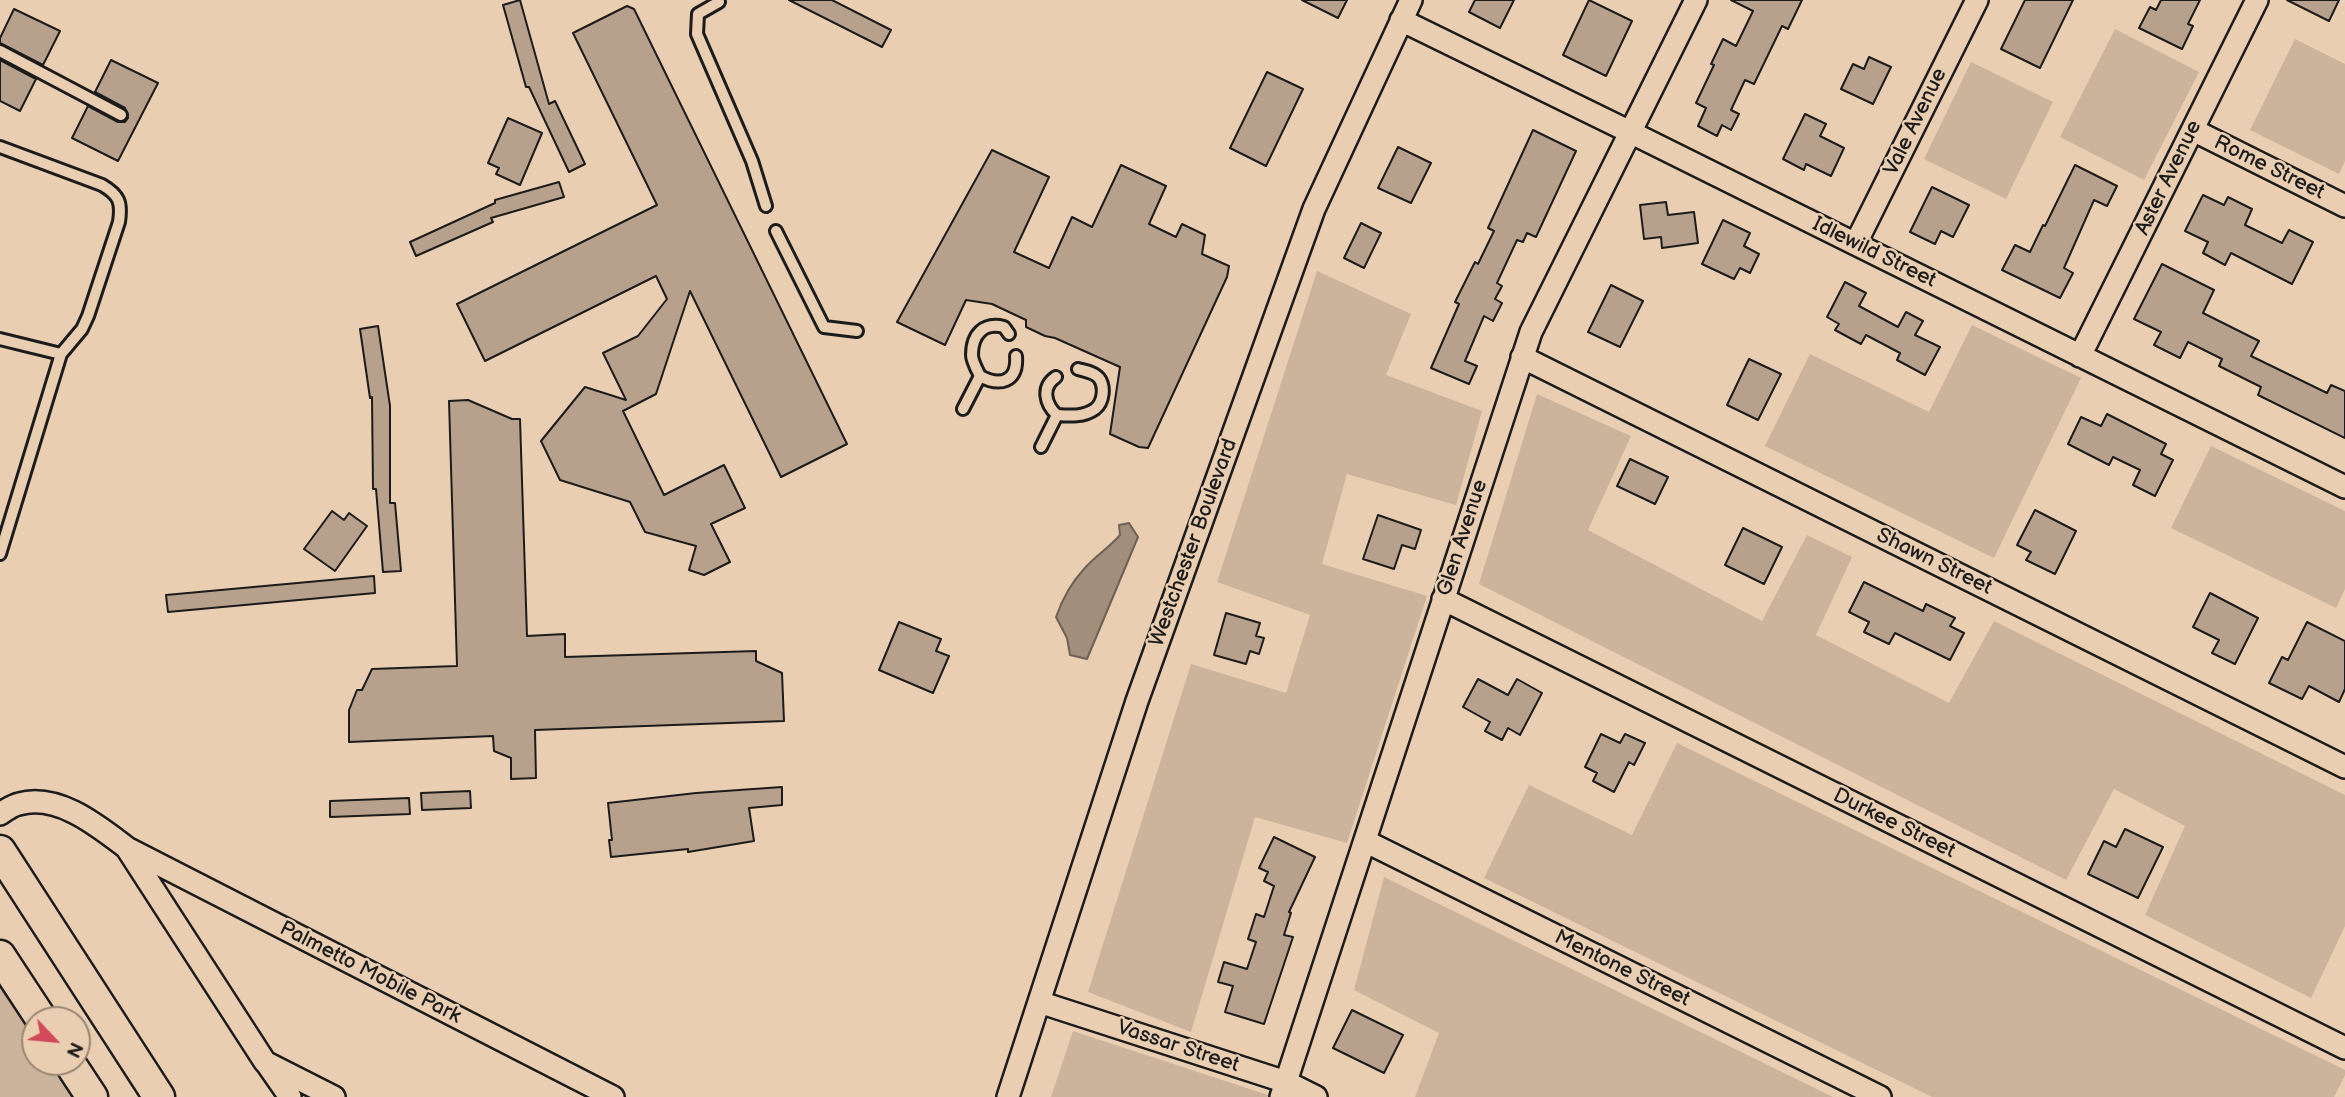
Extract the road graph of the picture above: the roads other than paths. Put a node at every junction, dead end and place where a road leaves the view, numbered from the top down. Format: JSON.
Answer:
{"nodes":[{"id":1,"x":1411,"y":0,"type":"edge"},
{"id":2,"x":1696,"y":0,"type":"edge"},
{"id":3,"x":1977,"y":0,"type":"edge"},
{"id":4,"x":2257,"y":0,"type":"edge"},
{"id":5,"x":719,"y":2,"type":"dead end"},
{"id":6,"x":1401,"y":20,"type":"junction"},
{"id":7,"x":0,"y":51,"type":"edge"},
{"id":8,"x":121,"y":115,"type":"dead end"},
{"id":9,"x":2193,"y":130,"type":"junction"},
{"id":10,"x":1630,"y":132,"type":"junction"},
{"id":11,"x":0,"y":147,"type":"edge"},
{"id":12,"x":766,"y":206,"type":"dead end"},
{"id":13,"x":2345,"y":206,"type":"edge"},
{"id":14,"x":776,"y":231,"type":"dead end"},
{"id":15,"x":1856,"y":243,"type":"junction"},
{"id":16,"x":857,"y":331,"type":"dead end"},
{"id":17,"x":1009,"y":334,"type":"dead end"},
{"id":18,"x":0,"y":340,"type":"edge"},
{"id":19,"x":61,"y":355,"type":"junction"},
{"id":20,"x":1016,"y":356,"type":"dead end"},
{"id":21,"x":2080,"y":356,"type":"junction"},
{"id":22,"x":1522,"y":357,"type":"junction"},
{"id":23,"x":1078,"y":369,"type":"dead end"},
{"id":24,"x":980,"y":376,"type":"junction"},
{"id":25,"x":1056,"y":377,"type":"dead end"},
{"id":26,"x":963,"y":409,"type":"dead end"},
{"id":27,"x":1057,"y":415,"type":"junction"},
{"id":28,"x":1041,"y":447,"type":"dead end"},
{"id":29,"x":2345,"y":487,"type":"edge"},
{"id":30,"x":0,"y":554,"type":"edge"},
{"id":31,"x":1443,"y":599,"type":"junction"},
{"id":32,"x":2345,"y":767,"type":"edge"},
{"id":33,"x":0,"y":814,"type":"edge"},
{"id":34,"x":1365,"y":841,"type":"junction"},
{"id":35,"x":127,"y":848,"type":"junction"},
{"id":36,"x":0,"y":851,"type":"edge"},
{"id":37,"x":0,"y":956,"type":"edge"},
{"id":38,"x":1039,"y":1002,"type":"junction"},
{"id":39,"x":33,"y":1006,"type":"edge"},
{"id":40,"x":2345,"y":1048,"type":"edge"},
{"id":41,"x":265,"y":1062,"type":"junction"},
{"id":42,"x":78,"y":1076,"type":"edge"},
{"id":43,"x":1284,"y":1090,"type":"edge"},
{"id":44,"x":92,"y":1097,"type":"edge"},
{"id":45,"x":159,"y":1097,"type":"edge"},
{"id":46,"x":290,"y":1097,"type":"edge"},
{"id":47,"x":334,"y":1097,"type":"edge"},
{"id":48,"x":613,"y":1097,"type":"edge"},
{"id":49,"x":1008,"y":1097,"type":"edge"},
{"id":50,"x":1316,"y":1097,"type":"edge"},
{"id":51,"x":1880,"y":1097,"type":"edge"}],
"edges":[{"from":1,"to":6,"type":"street","name":"Westchester Boulevard"},
{"from":2,"to":10,"type":"street","name":"Glen Avenue"},
{"from":3,"to":15,"type":"street","name":"Vale Avenue"},
{"from":4,"to":9,"type":"street","name":"Aster Avenue"},
{"from":5,"to":12,"type":"lane"},
{"from":6,"to":10,"type":"street","name":"Idlewild Street"},
{"from":6,"to":38,"type":"street","name":"Westchester Boulevard"},
{"from":7,"to":8,"type":"lane"},
{"from":9,"to":13,"type":"street","name":"Rome Street"},
{"from":9,"to":21,"type":"street","name":"Aster Avenue"},
{"from":10,"to":15,"type":"street","name":"Idlewild Street"},
{"from":10,"to":22,"type":"street","name":"Glen Avenue"},
{"from":11,"to":19,"type":"lane"},
{"from":14,"to":16,"type":"lane"},
{"from":15,"to":21,"type":"street","name":"Idlewild Street"},
{"from":17,"to":24,"type":"lane"},
{"from":18,"to":19,"type":"lane"},
{"from":19,"to":30,"type":"lane"},
{"from":20,"to":24,"type":"lane"},
{"from":21,"to":29,"type":"street","name":"Idlewild Street"},
{"from":22,"to":31,"type":"street","name":"Glen Avenue"},
{"from":22,"to":32,"type":"street","name":"Shawn Street"},
{"from":23,"to":27,"type":"lane"},
{"from":24,"to":26,"type":"lane"},
{"from":25,"to":27,"type":"lane"},
{"from":27,"to":28,"type":"lane"},
{"from":31,"to":34,"type":"street","name":"Glen Avenue"},
{"from":31,"to":40,"type":"street","name":"Durkee Street"},
{"from":33,"to":35,"type":"street","name":"Palmetto Mobile Park"},
{"from":34,"to":43,"type":"street","name":"Glen Avenue"},
{"from":34,"to":51,"type":"street","name":"Mentone Street"},
{"from":35,"to":41,"type":"street","name":"Palmetto Mobile Park"},
{"from":35,"to":48,"type":"street","name":"Palmetto Mobile Park"},
{"from":36,"to":45,"type":"main road"},
{"from":37,"to":39,"type":"main road"},
{"from":38,"to":43,"type":"street","name":"Vassar Street"},
{"from":38,"to":49,"type":"street","name":"Westchester Boulevard"},
{"from":41,"to":46,"type":"street","name":"Palmetto Mobile Park"},
{"from":41,"to":47,"type":"street"},
{"from":42,"to":44,"type":"main road"},
{"from":43,"to":50,"type":"street","name":"Vassar Street"}]}
